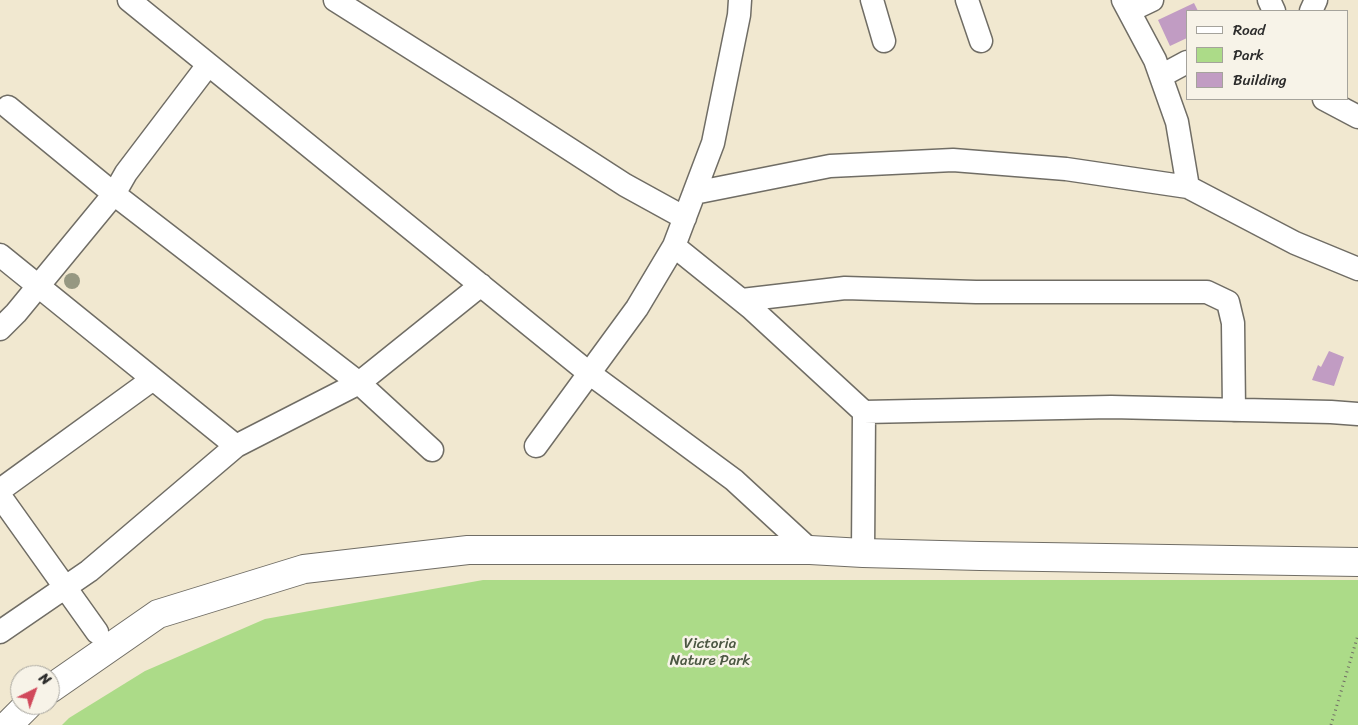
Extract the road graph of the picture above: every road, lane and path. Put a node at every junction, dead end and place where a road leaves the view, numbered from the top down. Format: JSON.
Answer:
{"nodes":[{"id":1,"x":128,"y":0,"type":"edge"},
{"id":2,"x":335,"y":0,"type":"edge"},
{"id":3,"x":740,"y":0,"type":"edge"},
{"id":4,"x":872,"y":0,"type":"edge"},
{"id":5,"x":967,"y":0,"type":"edge"},
{"id":6,"x":1152,"y":0,"type":"edge"},
{"id":7,"x":1126,"y":6,"type":"edge"},
{"id":8,"x":884,"y":41,"type":"dead end"},
{"id":9,"x":982,"y":41,"type":"dead end"},
{"id":10,"x":1186,"y":63,"type":"edge"},
{"id":11,"x":208,"y":65,"type":"junction"},
{"id":12,"x":1161,"y":76,"type":"junction"},
{"id":13,"x":1326,"y":100,"type":"edge"},
{"id":14,"x":8,"y":107,"type":"dead end"},
{"id":15,"x":1358,"y":117,"type":"edge"},
{"id":16,"x":1188,"y":187,"type":"junction"},
{"id":17,"x":694,"y":193,"type":"junction"},
{"id":18,"x":114,"y":194,"type":"junction"},
{"id":19,"x":685,"y":218,"type":"junction"},
{"id":20,"x":674,"y":246,"type":"junction"},
{"id":21,"x":0,"y":255,"type":"edge"},
{"id":22,"x":1358,"y":269,"type":"edge"},
{"id":23,"x":481,"y":285,"type":"junction"},
{"id":24,"x":37,"y":286,"type":"junction"},
{"id":25,"x":742,"y":300,"type":"junction"},
{"id":26,"x":0,"y":329,"type":"edge"},
{"id":27,"x":589,"y":373,"type":"junction"},
{"id":28,"x":153,"y":379,"type":"junction"},
{"id":29,"x":359,"y":383,"type":"junction"},
{"id":30,"x":1234,"y":410,"type":"junction"},
{"id":31,"x":864,"y":412,"type":"junction"},
{"id":32,"x":1358,"y":414,"type":"edge"},
{"id":33,"x":236,"y":446,"type":"junction"},
{"id":34,"x":536,"y":446,"type":"dead end"},
{"id":35,"x":432,"y":450,"type":"dead end"},
{"id":36,"x":0,"y":490,"type":"edge"},
{"id":37,"x":0,"y":496,"type":"edge"},
{"id":38,"x":810,"y":550,"type":"junction"},
{"id":39,"x":863,"y":554,"type":"junction"},
{"id":40,"x":1358,"y":562,"type":"edge"},
{"id":41,"x":64,"y":588,"type":"junction"},
{"id":42,"x":0,"y":632,"type":"edge"},
{"id":43,"x":97,"y":632,"type":"dead end"},
{"id":44,"x":1358,"y":635,"type":"edge"},
{"id":45,"x":60,"y":682,"type":"edge"},
{"id":46,"x":18,"y":715,"type":"edge"},
{"id":47,"x":8,"y":725,"type":"edge"},
{"id":48,"x":1331,"y":725,"type":"edge"}],
"edges":[{"from":1,"to":11,"type":"street"},
{"from":2,"to":19,"type":"street"},
{"from":3,"to":17,"type":"street"},
{"from":4,"to":8,"type":"street"},
{"from":5,"to":9,"type":"street"},
{"from":6,"to":7,"type":"street"},
{"from":7,"to":12,"type":"street"},
{"from":10,"to":12,"type":"street"},
{"from":11,"to":18,"type":"street"},
{"from":11,"to":23,"type":"street"},
{"from":12,"to":16,"type":"street"},
{"from":13,"to":15,"type":"street"},
{"from":14,"to":18,"type":"street"},
{"from":16,"to":17,"type":"street"},
{"from":16,"to":22,"type":"street"},
{"from":17,"to":19,"type":"street"},
{"from":18,"to":24,"type":"street"},
{"from":18,"to":29,"type":"street"},
{"from":19,"to":20,"type":"street"},
{"from":20,"to":25,"type":"street"},
{"from":20,"to":27,"type":"street"},
{"from":21,"to":24,"type":"street"},
{"from":23,"to":27,"type":"street"},
{"from":23,"to":29,"type":"street"},
{"from":24,"to":26,"type":"street"},
{"from":24,"to":28,"type":"street"},
{"from":25,"to":30,"type":"street"},
{"from":25,"to":31,"type":"street"},
{"from":27,"to":34,"type":"street"},
{"from":27,"to":38,"type":"street"},
{"from":28,"to":33,"type":"street"},
{"from":28,"to":36,"type":"street"},
{"from":29,"to":33,"type":"street"},
{"from":29,"to":35,"type":"street"},
{"from":30,"to":31,"type":"street"},
{"from":30,"to":32,"type":"street"},
{"from":31,"to":39,"type":"street"},
{"from":33,"to":41,"type":"street"},
{"from":37,"to":41,"type":"street"},
{"from":38,"to":39,"type":"street"},
{"from":38,"to":45,"type":"street"},
{"from":39,"to":40,"type":"street"},
{"from":41,"to":42,"type":"street"},
{"from":41,"to":43,"type":"street"},
{"from":44,"to":48,"type":"path"},
{"from":46,"to":47,"type":"street"}]}
